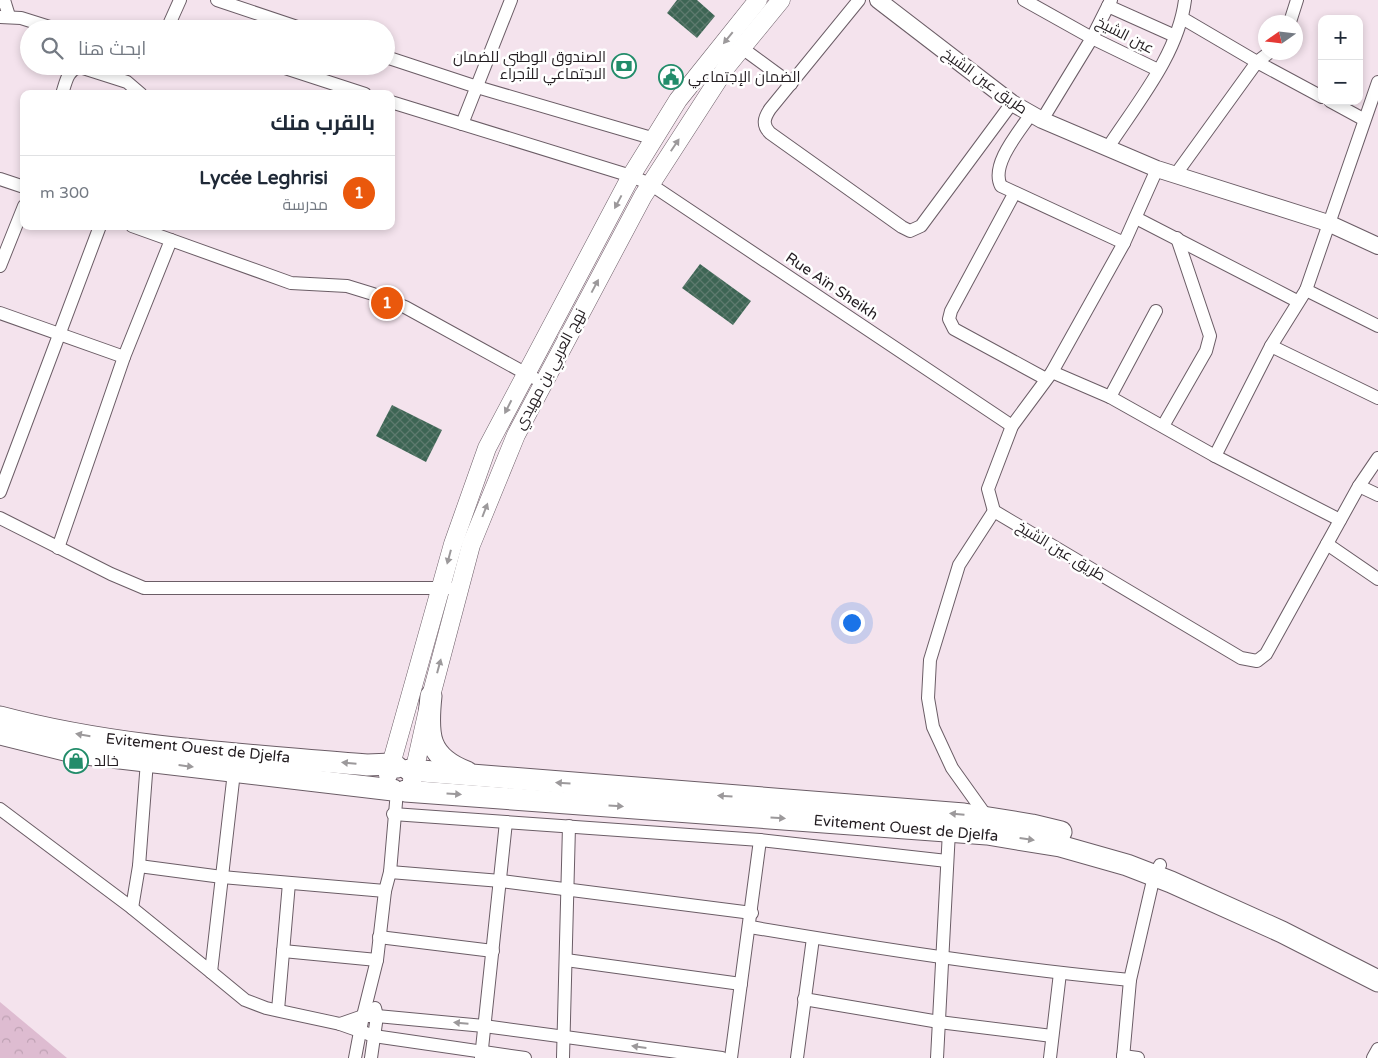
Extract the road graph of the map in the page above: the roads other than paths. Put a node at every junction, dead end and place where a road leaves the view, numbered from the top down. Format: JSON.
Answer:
{"nodes":[{"id":1,"x":4,"y":0,"type":"edge"},
{"id":2,"x":180,"y":0,"type":"edge"},
{"id":3,"x":217,"y":0,"type":"edge"},
{"id":4,"x":511,"y":0,"type":"edge"},
{"id":5,"x":758,"y":0,"type":"edge"},
{"id":6,"x":781,"y":0,"type":"edge"},
{"id":7,"x":859,"y":0,"type":"edge"},
{"id":8,"x":1024,"y":0,"type":"edge"},
{"id":9,"x":1184,"y":0,"type":"edge"},
{"id":10,"x":1297,"y":0,"type":"edge"},
{"id":11,"x":883,"y":2,"type":"edge"},
{"id":12,"x":1110,"y":3,"type":"edge"},
{"id":13,"x":1292,"y":15,"type":"edge"},
{"id":14,"x":4,"y":16,"type":"edge"},
{"id":15,"x":1182,"y":18,"type":"junction"},
{"id":16,"x":27,"y":20,"type":"edge"},
{"id":17,"x":171,"y":20,"type":"edge"},
{"id":18,"x":276,"y":20,"type":"edge"},
{"id":19,"x":1175,"y":36,"type":"junction"},
{"id":20,"x":1092,"y":38,"type":"junction"},
{"id":21,"x":742,"y":48,"type":"junction"},
{"id":22,"x":395,"y":60,"type":"edge"},
{"id":23,"x":1260,"y":60,"type":"edge"},
{"id":24,"x":1257,"y":62,"type":"junction"},
{"id":25,"x":1158,"y":70,"type":"junction"},
{"id":26,"x":68,"y":75,"type":"edge"},
{"id":27,"x":105,"y":75,"type":"edge"},
{"id":28,"x":307,"y":75,"type":"edge"},
{"id":29,"x":1378,"y":82,"type":"edge"},
{"id":30,"x":791,"y":84,"type":"junction"},
{"id":31,"x":477,"y":87,"type":"junction"},
{"id":32,"x":63,"y":90,"type":"edge"},
{"id":33,"x":136,"y":90,"type":"edge"},
{"id":34,"x":353,"y":90,"type":"edge"},
{"id":35,"x":1318,"y":95,"type":"edge"},
{"id":36,"x":395,"y":103,"type":"edge"},
{"id":37,"x":1012,"y":103,"type":"junction"},
{"id":38,"x":1337,"y":105,"type":"edge"},
{"id":39,"x":1036,"y":117,"type":"junction"},
{"id":40,"x":1363,"y":120,"type":"junction"},
{"id":41,"x":462,"y":124,"type":"junction"},
{"id":42,"x":655,"y":139,"type":"junction"},
{"id":43,"x":1107,"y":149,"type":"junction"},
{"id":44,"x":1157,"y":169,"type":"junction"},
{"id":45,"x":1176,"y":174,"type":"junction"},
{"id":46,"x":632,"y":176,"type":"junction"},
{"id":47,"x":0,"y":178,"type":"edge"},
{"id":48,"x":650,"y":184,"type":"junction"},
{"id":49,"x":20,"y":186,"type":"edge"},
{"id":50,"x":1014,"y":194,"type":"junction"},
{"id":51,"x":20,"y":216,"type":"edge"},
{"id":52,"x":1136,"y":218,"type":"junction"},
{"id":53,"x":1328,"y":224,"type":"junction"},
{"id":54,"x":98,"y":230,"type":"edge"},
{"id":55,"x":143,"y":230,"type":"edge"},
{"id":56,"x":1177,"y":238,"type":"junction"},
{"id":57,"x":171,"y":240,"type":"junction"},
{"id":58,"x":1124,"y":243,"type":"junction"},
{"id":59,"x":1378,"y":246,"type":"edge"},
{"id":60,"x":0,"y":266,"type":"edge"},
{"id":61,"x":1306,"y":290,"type":"junction"},
{"id":62,"x":1297,"y":301,"type":"junction"},
{"id":63,"x":1156,"y":312,"type":"dead end"},
{"id":64,"x":0,"y":313,"type":"edge"},
{"id":65,"x":1378,"y":326,"type":"edge"},
{"id":66,"x":59,"y":334,"type":"junction"},
{"id":67,"x":540,"y":346,"type":"junction"},
{"id":68,"x":1271,"y":346,"type":"junction"},
{"id":69,"x":124,"y":357,"type":"junction"},
{"id":70,"x":556,"y":357,"type":"junction"},
{"id":71,"x":526,"y":372,"type":"junction"},
{"id":72,"x":1049,"y":376,"type":"junction"},
{"id":73,"x":543,"y":383,"type":"junction"},
{"id":74,"x":1110,"y":397,"type":"junction"},
{"id":75,"x":1378,"y":398,"type":"edge"},
{"id":76,"x":1012,"y":426,"type":"junction"},
{"id":77,"x":1163,"y":426,"type":"junction"},
{"id":78,"x":1215,"y":456,"type":"junction"},
{"id":79,"x":1378,"y":458,"type":"edge"},
{"id":80,"x":1359,"y":486,"type":"junction"},
{"id":81,"x":0,"y":492,"type":"edge"},
{"id":82,"x":1378,"y":495,"type":"edge"},
{"id":83,"x":994,"y":511,"type":"junction"},
{"id":84,"x":0,"y":518,"type":"edge"},
{"id":85,"x":1340,"y":520,"type":"junction"},
{"id":86,"x":1327,"y":544,"type":"junction"},
{"id":87,"x":58,"y":548,"type":"junction"},
{"id":88,"x":1378,"y":579,"type":"edge"},
{"id":89,"x":441,"y":588,"type":"junction"},
{"id":90,"x":460,"y":588,"type":"junction"},
{"id":91,"x":431,"y":696,"type":"junction"},
{"id":92,"x":0,"y":717,"type":"edge"},
{"id":93,"x":0,"y":734,"type":"edge"},
{"id":94,"x":146,"y":761,"type":"junction"},
{"id":95,"x":234,"y":772,"type":"junction"},
{"id":96,"x":481,"y":777,"type":"junction"},
{"id":97,"x":401,"y":778,"type":"junction"},
{"id":98,"x":0,"y":809,"type":"edge"},
{"id":99,"x":393,"y":814,"type":"junction"},
{"id":100,"x":506,"y":822,"type":"junction"},
{"id":101,"x":987,"y":825,"type":"junction"},
{"id":102,"x":569,"y":826,"type":"junction"},
{"id":103,"x":949,"y":831,"type":"junction"},
{"id":104,"x":760,"y":840,"type":"junction"},
{"id":105,"x":948,"y":861,"type":"junction"},
{"id":106,"x":139,"y":866,"type":"junction"},
{"id":107,"x":1157,"y":870,"type":"junction"},
{"id":108,"x":390,"y":872,"type":"junction"},
{"id":109,"x":222,"y":877,"type":"junction"},
{"id":110,"x":501,"y":881,"type":"junction"},
{"id":111,"x":289,"y":883,"type":"junction"},
{"id":112,"x":568,"y":890,"type":"junction"},
{"id":113,"x":384,"y":891,"type":"junction"},
{"id":114,"x":132,"y":908,"type":"junction"},
{"id":115,"x":752,"y":913,"type":"junction"},
{"id":116,"x":750,"y":927,"type":"junction"},
{"id":117,"x":379,"y":937,"type":"junction"},
{"id":118,"x":813,"y":938,"type":"junction"},
{"id":119,"x":283,"y":951,"type":"junction"},
{"id":120,"x":493,"y":951,"type":"junction"},
{"id":121,"x":943,"y":957,"type":"junction"},
{"id":122,"x":377,"y":960,"type":"junction"},
{"id":123,"x":566,"y":960,"type":"junction"},
{"id":124,"x":1378,"y":968,"type":"edge"},
{"id":125,"x":211,"y":972,"type":"junction"},
{"id":126,"x":1060,"y":973,"type":"junction"},
{"id":127,"x":1130,"y":980,"type":"junction"},
{"id":128,"x":1378,"y":981,"type":"edge"},
{"id":129,"x":741,"y":984,"type":"junction"},
{"id":130,"x":371,"y":991,"type":"junction"},
{"id":131,"x":804,"y":999,"type":"junction"},
{"id":132,"x":278,"y":1010,"type":"junction"},
{"id":133,"x":363,"y":1016,"type":"junction"},
{"id":134,"x":377,"y":1016,"type":"junction"},
{"id":135,"x":939,"y":1022,"type":"junction"},
{"id":136,"x":340,"y":1024,"type":"junction"},
{"id":137,"x":484,"y":1026,"type":"junction"},
{"id":138,"x":360,"y":1033,"type":"junction"},
{"id":139,"x":374,"y":1036,"type":"junction"},
{"id":140,"x":563,"y":1036,"type":"junction"},
{"id":141,"x":1052,"y":1036,"type":"junction"},
{"id":142,"x":1378,"y":1049,"type":"edge"},
{"id":143,"x":481,"y":1054,"type":"edge"},
{"id":144,"x":1123,"y":1057,"type":"edge"},
{"id":145,"x":355,"y":1058,"type":"edge"},
{"id":146,"x":371,"y":1058,"type":"edge"},
{"id":147,"x":525,"y":1058,"type":"edge"},
{"id":148,"x":563,"y":1058,"type":"edge"},
{"id":149,"x":722,"y":1058,"type":"edge"},
{"id":150,"x":731,"y":1058,"type":"edge"},
{"id":151,"x":797,"y":1058,"type":"edge"},
{"id":152,"x":937,"y":1058,"type":"edge"},
{"id":153,"x":1050,"y":1058,"type":"edge"},
{"id":154,"x":1138,"y":1058,"type":"edge"},
{"id":155,"x":1374,"y":1058,"type":"edge"}],
"edges":[{"from":1,"to":14,"type":"street"},
{"from":2,"to":17,"type":"street"},
{"from":3,"to":18,"type":"street"},
{"from":4,"to":31,"type":"street"},
{"from":5,"to":42,"type":"main road","name":"نهج العربي بن مهيدي","one_way":true},
{"from":6,"to":21,"type":"main road","name":"نهج العربي بن مهيدي"},
{"from":7,"to":30,"type":"street"},
{"from":8,"to":20,"type":"street","name":"عين الشيخ"},
{"from":9,"to":15,"type":"street"},
{"from":10,"to":13,"type":"street"},
{"from":11,"to":37,"type":"street","name":"طريق عين الشيخ"},
{"from":12,"to":19,"type":"street"},
{"from":12,"to":20,"type":"street"},
{"from":14,"to":16,"type":"street"},
{"from":15,"to":19,"type":"street"},
{"from":15,"to":24,"type":"street"},
{"from":19,"to":25,"type":"street"},
{"from":20,"to":25,"type":"street","name":"عين الشيخ"},
{"from":20,"to":39,"type":"street"},
{"from":21,"to":30,"type":"street"},
{"from":48,"to":21,"type":"main road","name":"نهج العربي بن مهيدي","one_way":true},
{"from":22,"to":31,"type":"street"},
{"from":23,"to":24,"type":"street"},
{"from":24,"to":35,"type":"street"},
{"from":24,"to":45,"type":"street"},
{"from":25,"to":43,"type":"street"},
{"from":26,"to":32,"type":"street"},
{"from":27,"to":33,"type":"street"},
{"from":28,"to":34,"type":"street"},
{"from":29,"to":40,"type":"street"},
{"from":30,"to":37,"type":"street"},
{"from":31,"to":41,"type":"street"},
{"from":31,"to":42,"type":"street"},
{"from":36,"to":41,"type":"street","name":"Rue Aïn Sheikh"},
{"from":37,"to":39,"type":"street","name":"طريق عين الشيخ"},
{"from":38,"to":40,"type":"street"},
{"from":39,"to":43,"type":"street","name":"طريق عين الشيخ"},
{"from":39,"to":50,"type":"street"},
{"from":40,"to":53,"type":"street"},
{"from":41,"to":46,"type":"street","name":"Rue Aïn Sheikh"},
{"from":42,"to":46,"type":"main road","name":"نهج العربي بن مهيدي"},
{"from":43,"to":44,"type":"street","name":"طريق عين الشيخ"},
{"from":44,"to":45,"type":"street","name":"طريق عين الشيخ"},
{"from":44,"to":52,"type":"street"},
{"from":45,"to":53,"type":"street","name":"طريق عين الشيخ"},
{"from":46,"to":48,"type":"street","name":"Rue Aïn Sheikh"},
{"from":46,"to":67,"type":"main road","name":"نهج العربي بن مهيدي","one_way":true},
{"from":47,"to":49,"type":"street"},
{"from":70,"to":48,"type":"main road","name":"نهج العربي بن مهيدي","one_way":true},
{"from":48,"to":76,"type":"street","name":"Rue Aïn Sheikh"},
{"from":50,"to":58,"type":"street"},
{"from":50,"to":72,"type":"street"},
{"from":51,"to":60,"type":"street"},
{"from":52,"to":56,"type":"street"},
{"from":52,"to":58,"type":"street"},
{"from":53,"to":59,"type":"street","name":"طريق عين الشيخ"},
{"from":53,"to":61,"type":"street"},
{"from":54,"to":66,"type":"street"},
{"from":55,"to":57,"type":"street"},
{"from":56,"to":62,"type":"street"},
{"from":56,"to":77,"type":"street"},
{"from":57,"to":69,"type":"street"},
{"from":57,"to":71,"type":"street"},
{"from":58,"to":72,"type":"street"},
{"from":61,"to":62,"type":"street"},
{"from":61,"to":65,"type":"street"},
{"from":62,"to":68,"type":"street"},
{"from":63,"to":74,"type":"street"},
{"from":64,"to":66,"type":"street"},
{"from":66,"to":69,"type":"street"},
{"from":66,"to":81,"type":"street"},
{"from":67,"to":70,"type":"main road"},
{"from":67,"to":71,"type":"main road","name":"نهج العربي بن مهيدي"},
{"from":68,"to":75,"type":"street"},
{"from":68,"to":78,"type":"street"},
{"from":69,"to":87,"type":"street"},
{"from":70,"to":73,"type":"main road","name":"نهج العربي بن مهيدي"},
{"from":71,"to":73,"type":"street"},
{"from":71,"to":89,"type":"main road","name":"نهج العربي بن مهيدي","one_way":true},
{"from":72,"to":74,"type":"street"},
{"from":72,"to":76,"type":"street"},
{"from":90,"to":73,"type":"main road","name":"نهج العربي بن مهيدي","one_way":true},
{"from":74,"to":77,"type":"street"},
{"from":76,"to":83,"type":"street"},
{"from":77,"to":78,"type":"street"},
{"from":78,"to":85,"type":"street"},
{"from":79,"to":80,"type":"street","name":"طريق عين الشيخ"},
{"from":80,"to":82,"type":"street"},
{"from":80,"to":85,"type":"street","name":"طريق عين الشيخ"},
{"from":83,"to":86,"type":"street","name":"طريق عين الشيخ"},
{"from":83,"to":101,"type":"street"},
{"from":84,"to":87,"type":"street"},
{"from":85,"to":86,"type":"street","name":"طريق عين الشيخ"},
{"from":86,"to":88,"type":"street"},
{"from":87,"to":89,"type":"street"},
{"from":89,"to":90,"type":"street"},
{"from":89,"to":97,"type":"main road","name":"نهج العربي بن مهيدي"},
{"from":91,"to":90,"type":"main road","name":"نهج العربي بن مهيدي","one_way":true},
{"from":91,"to":96,"type":"highway"},
{"from":91,"to":97,"type":"main road","name":"نهج العربي بن مهيدي"},
{"from":97,"to":92,"type":"highway","name":"Evitement Ouest de Djelfa","one_way":true},
{"from":93,"to":94,"type":"highway","name":"Evitement Ouest de Djelfa"},
{"from":94,"to":95,"type":"highway","name":"Evitement Ouest de Djelfa","one_way":true},
{"from":94,"to":106,"type":"street"},
{"from":95,"to":97,"type":"highway","name":"Evitement Ouest de Djelfa"},
{"from":95,"to":109,"type":"street"},
{"from":96,"to":97,"type":"highway","name":"Evitement Ouest de Djelfa"},
{"from":101,"to":96,"type":"highway","name":"Evitement Ouest de Djelfa","one_way":true},
{"from":97,"to":99,"type":"street"},
{"from":97,"to":103,"type":"highway","name":"Evitement Ouest de Djelfa","one_way":true},
{"from":98,"to":114,"type":"street"},
{"from":99,"to":100,"type":"street"},
{"from":99,"to":108,"type":"street"},
{"from":100,"to":102,"type":"street"},
{"from":100,"to":110,"type":"street"},
{"from":101,"to":103,"type":"highway","name":"Evitement Ouest de Djelfa"},
{"from":101,"to":107,"type":"highway","name":"Evitement Ouest de Djelfa"},
{"from":102,"to":104,"type":"street"},
{"from":102,"to":112,"type":"street"},
{"from":103,"to":105,"type":"street"},
{"from":104,"to":105,"type":"street"},
{"from":104,"to":115,"type":"street"},
{"from":105,"to":121,"type":"street"},
{"from":106,"to":109,"type":"street"},
{"from":106,"to":114,"type":"street"},
{"from":107,"to":124,"type":"highway","name":"Evitement Ouest de Djelfa"},
{"from":107,"to":127,"type":"street"},
{"from":107,"to":128,"type":"highway","name":"Evitement Ouest de Djelfa"},
{"from":108,"to":110,"type":"street"},
{"from":108,"to":113,"type":"street"},
{"from":109,"to":111,"type":"street"},
{"from":109,"to":125,"type":"street"},
{"from":110,"to":112,"type":"street"},
{"from":110,"to":120,"type":"street"},
{"from":111,"to":113,"type":"street"},
{"from":111,"to":119,"type":"street"},
{"from":112,"to":115,"type":"street"},
{"from":112,"to":123,"type":"street"},
{"from":113,"to":117,"type":"street"},
{"from":114,"to":125,"type":"street"},
{"from":115,"to":116,"type":"street"},
{"from":116,"to":118,"type":"street"},
{"from":116,"to":129,"type":"street"},
{"from":117,"to":120,"type":"street"},
{"from":117,"to":122,"type":"street"},
{"from":118,"to":121,"type":"street"},
{"from":118,"to":131,"type":"street"},
{"from":119,"to":122,"type":"street"},
{"from":119,"to":132,"type":"street"},
{"from":120,"to":137,"type":"street"},
{"from":121,"to":126,"type":"street"},
{"from":121,"to":135,"type":"street"},
{"from":122,"to":130,"type":"street"},
{"from":123,"to":129,"type":"street"},
{"from":123,"to":140,"type":"street"},
{"from":125,"to":132,"type":"street"},
{"from":126,"to":127,"type":"street"},
{"from":126,"to":141,"type":"street"},
{"from":127,"to":144,"type":"street"},
{"from":129,"to":150,"type":"street"},
{"from":130,"to":133,"type":"street"},
{"from":130,"to":134,"type":"street"},
{"from":131,"to":135,"type":"street"},
{"from":131,"to":151,"type":"street"},
{"from":132,"to":136,"type":"street"},
{"from":133,"to":134,"type":"street"},
{"from":133,"to":136,"type":"street"},
{"from":133,"to":138,"type":"street"},
{"from":137,"to":134,"type":"street","one_way":true},
{"from":134,"to":139,"type":"street"},
{"from":135,"to":141,"type":"street"},
{"from":135,"to":152,"type":"street"},
{"from":136,"to":138,"type":"street"},
{"from":137,"to":140,"type":"street"},
{"from":137,"to":143,"type":"street"},
{"from":138,"to":139,"type":"street"},
{"from":138,"to":145,"type":"street"},
{"from":139,"to":143,"type":"street"},
{"from":139,"to":146,"type":"street"},
{"from":140,"to":148,"type":"street"},
{"from":149,"to":140,"type":"street","one_way":true},
{"from":141,"to":153,"type":"street"},
{"from":142,"to":155,"type":"street"},
{"from":143,"to":147,"type":"street"},
{"from":144,"to":154,"type":"street"}]}
